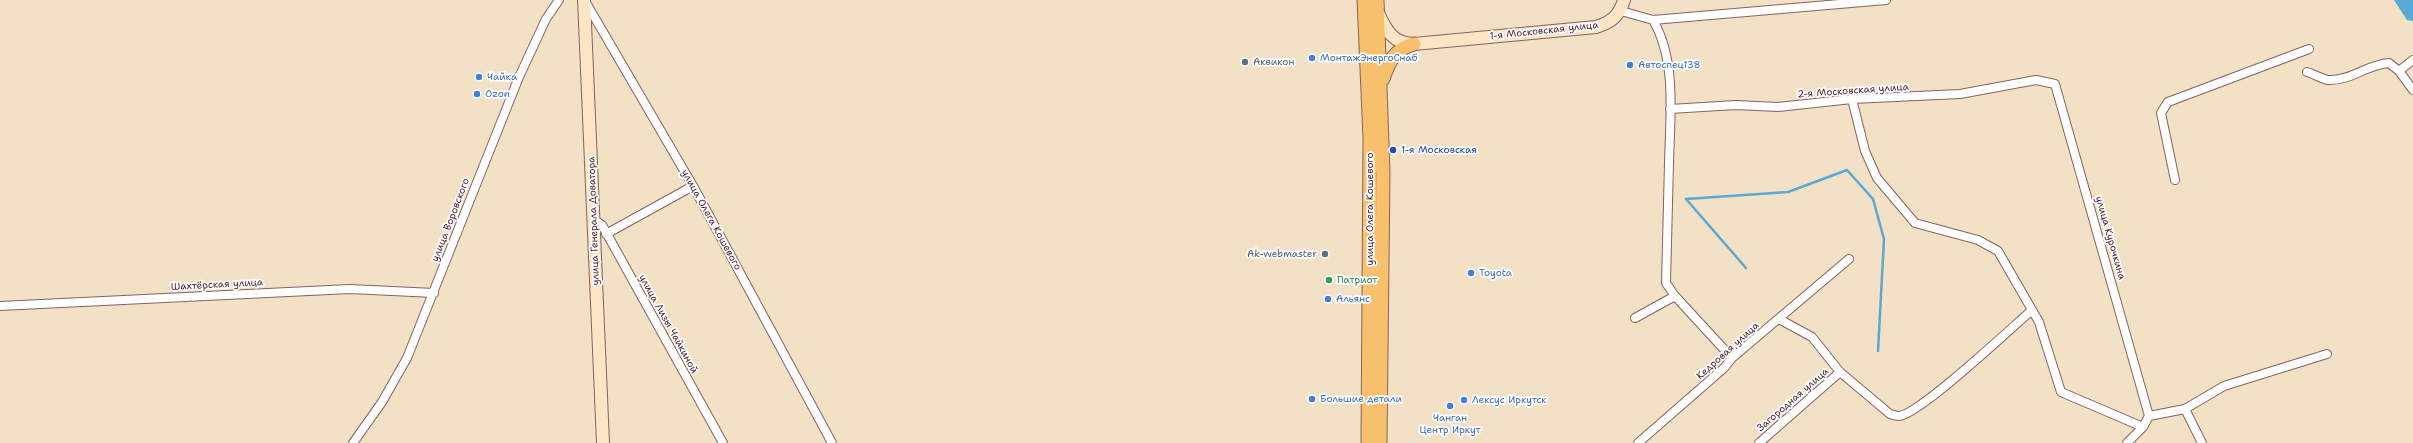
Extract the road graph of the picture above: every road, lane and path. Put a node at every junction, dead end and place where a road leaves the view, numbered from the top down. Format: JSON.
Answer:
{"nodes":[{"id":1,"x":559,"y":0,"type":"edge"},
{"id":2,"x":584,"y":0,"type":"edge"},
{"id":3,"x":1364,"y":0,"type":"edge"},
{"id":4,"x":1886,"y":0,"type":"edge"},
{"id":5,"x":1622,"y":5,"type":"edge"},
{"id":6,"x":1374,"y":9,"type":"edge"},
{"id":7,"x":1653,"y":20,"type":"junction"},
{"id":8,"x":1414,"y":44,"type":"junction"},
{"id":9,"x":2309,"y":49,"type":"dead end"},
{"id":10,"x":2413,"y":60,"type":"edge"},
{"id":11,"x":2399,"y":71,"type":"junction"},
{"id":12,"x":2307,"y":72,"type":"dead end"},
{"id":13,"x":2036,"y":80,"type":"joint"},
{"id":14,"x":1381,"y":84,"type":"junction"},
{"id":15,"x":2413,"y":90,"type":"edge"},
{"id":16,"x":1852,"y":99,"type":"junction"},
{"id":17,"x":1670,"y":109,"type":"junction"},
{"id":18,"x":2175,"y":180,"type":"dead end"},
{"id":19,"x":693,"y":186,"type":"junction"},
{"id":20,"x":593,"y":219,"type":"junction"},
{"id":21,"x":606,"y":234,"type":"junction"},
{"id":22,"x":1849,"y":259,"type":"dead end"},
{"id":23,"x":434,"y":293,"type":"junction"},
{"id":24,"x":1675,"y":296,"type":"junction"},
{"id":25,"x":0,"y":306,"type":"edge"},
{"id":26,"x":2031,"y":311,"type":"junction"},
{"id":27,"x":1635,"y":318,"type":"dead end"},
{"id":28,"x":1779,"y":319,"type":"junction"},
{"id":29,"x":2327,"y":354,"type":"dead end"},
{"id":30,"x":1732,"y":358,"type":"junction"},
{"id":31,"x":1840,"y":372,"type":"junction"},
{"id":32,"x":2185,"y":409,"type":"junction"},
{"id":33,"x":2149,"y":416,"type":"junction"},
{"id":34,"x":2143,"y":427,"type":"junction"},
{"id":35,"x":353,"y":443,"type":"edge"},
{"id":36,"x":603,"y":443,"type":"edge"},
{"id":37,"x":723,"y":443,"type":"edge"},
{"id":38,"x":832,"y":443,"type":"edge"},
{"id":39,"x":1368,"y":443,"type":"edge"},
{"id":40,"x":1380,"y":443,"type":"edge"},
{"id":41,"x":1638,"y":443,"type":"edge"},
{"id":42,"x":1759,"y":443,"type":"edge"},
{"id":43,"x":2127,"y":443,"type":"edge"},
{"id":44,"x":2202,"y":443,"type":"edge"}],
"edges":[{"from":1,"to":23,"type":"street","name":"улица Воровского"},
{"from":2,"to":19,"type":"street","name":"улица Олега Кошевого"},
{"from":2,"to":20,"type":"street","name":"улица Генерала Доватора"},
{"from":3,"to":6,"type":"main road","name":"улица Олега Кошевого"},
{"from":4,"to":7,"type":"street","name":"1-я Московская улица"},
{"from":5,"to":7,"type":"street","name":"1-я Московская улица"},
{"from":5,"to":8,"type":"street","name":"1-я Московская улица"},
{"from":6,"to":8,"type":"street","name":"1-я Московская улица"},
{"from":6,"to":14,"type":"main road","name":"улица Олега Кошевого"},
{"from":6,"to":39,"type":"main road","name":"улица Олега Кошевого"},
{"from":7,"to":17,"type":"street"},
{"from":8,"to":14,"type":"main road"},
{"from":9,"to":18,"type":"street"},
{"from":10,"to":11,"type":"street"},
{"from":11,"to":12,"type":"street"},
{"from":11,"to":15,"type":"street"},
{"from":13,"to":16,"type":"street","name":"2-я Московская улица"},
{"from":13,"to":33,"type":"street","name":"улица Курочкина"},
{"from":14,"to":40,"type":"main road","name":"улица Олега Кошевого"},
{"from":16,"to":17,"type":"street","name":"2-я Московская улица"},
{"from":16,"to":26,"type":"street"},
{"from":17,"to":24,"type":"street"},
{"from":19,"to":21,"type":"street"},
{"from":19,"to":38,"type":"street","name":"улица Олега Кошевого"},
{"from":20,"to":21,"type":"street","name":"улица Лизы Чайкиной"},
{"from":20,"to":36,"type":"street","name":"улица Генерала Доватора"},
{"from":21,"to":37,"type":"street","name":"улица Лизы Чайкиной"},
{"from":22,"to":28,"type":"street","name":"Кедровая улица"},
{"from":23,"to":25,"type":"street","name":"Шахтёрская улица"},
{"from":23,"to":35,"type":"street","name":"улица Воровского"},
{"from":24,"to":27,"type":"street"},
{"from":24,"to":30,"type":"street"},
{"from":26,"to":31,"type":"street"},
{"from":26,"to":34,"type":"street"},
{"from":28,"to":30,"type":"street","name":"Кедровая улица"},
{"from":28,"to":31,"type":"street"},
{"from":29,"to":32,"type":"street"},
{"from":30,"to":41,"type":"street","name":"Кедровая улица"},
{"from":31,"to":42,"type":"street","name":"Загородная улица"},
{"from":32,"to":33,"type":"street"},
{"from":32,"to":44,"type":"street"},
{"from":33,"to":34,"type":"street"},
{"from":34,"to":43,"type":"street"}]}
